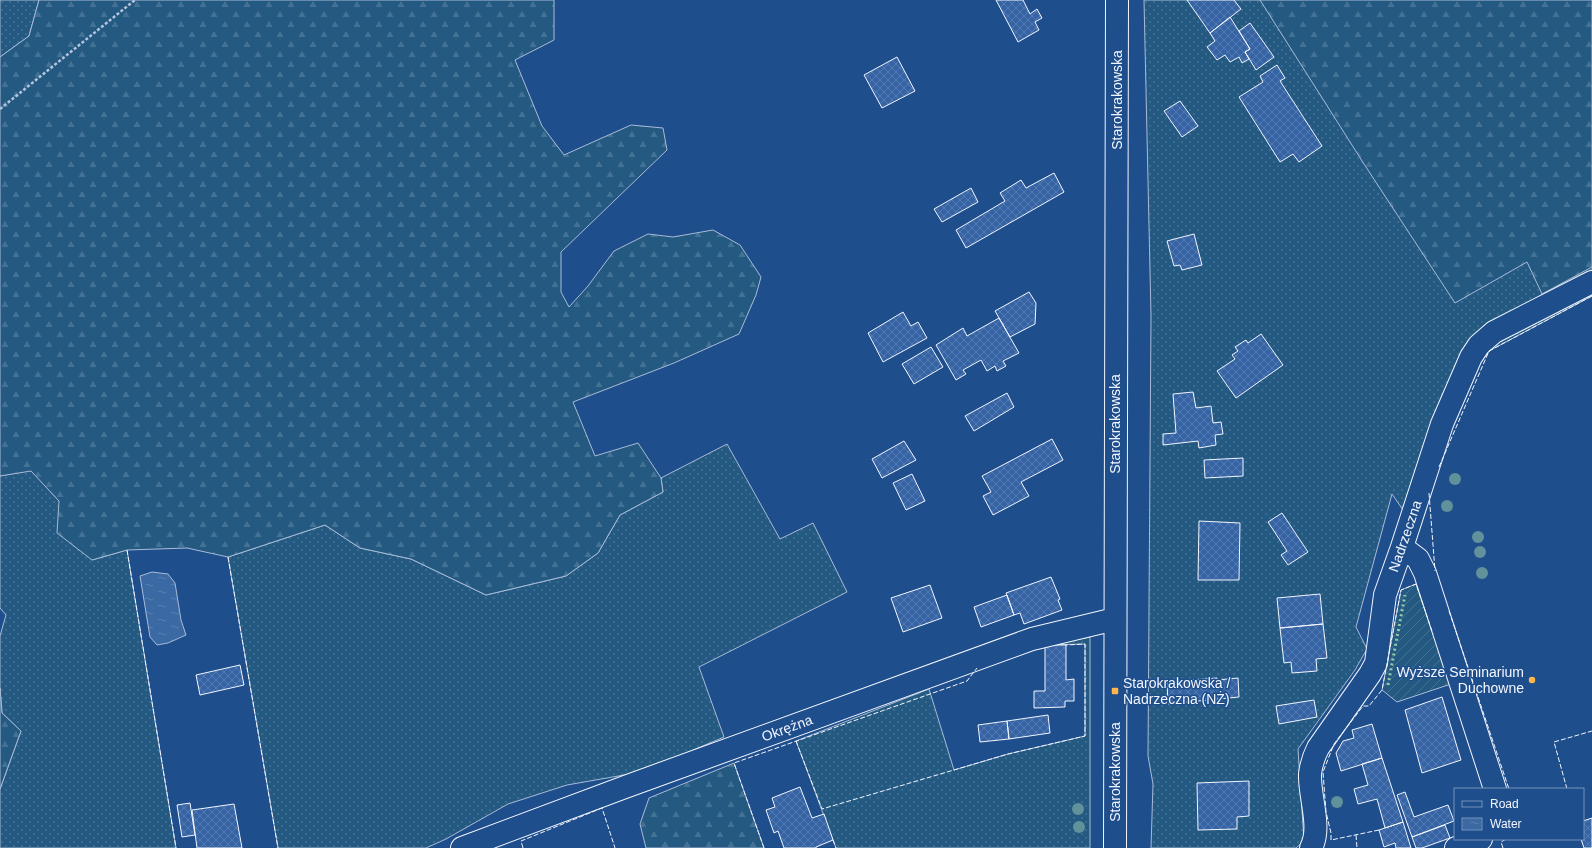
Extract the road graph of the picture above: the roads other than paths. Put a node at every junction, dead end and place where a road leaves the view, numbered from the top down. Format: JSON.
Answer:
{"nodes":[{"id":1,"x":1117,"y":0,"type":"edge"},
{"id":2,"x":1592,"y":282,"type":"edge"},
{"id":3,"x":1402,"y":546,"type":"junction"},
{"id":4,"x":1115,"y":619,"type":"junction"},
{"id":5,"x":1494,"y":788,"type":"edge"},
{"id":6,"x":1478,"y":840,"type":"edge"},
{"id":7,"x":462,"y":848,"type":"edge"},
{"id":8,"x":1115,"y":848,"type":"edge"},
{"id":9,"x":1312,"y":848,"type":"edge"},
{"id":10,"x":1456,"y":848,"type":"edge"}],
"edges":[{"from":1,"to":4,"type":"street","name":"Starokrakowska"},
{"from":2,"to":3,"type":"street","name":"Nadrzeczna"},
{"from":3,"to":5,"type":"street"},
{"from":3,"to":9,"type":"street","name":"Nadrzeczna"},
{"from":4,"to":7,"type":"street","name":"Okrężna"},
{"from":4,"to":8,"type":"street","name":"Starokrakowska"},
{"from":6,"to":10,"type":"street"}]}
